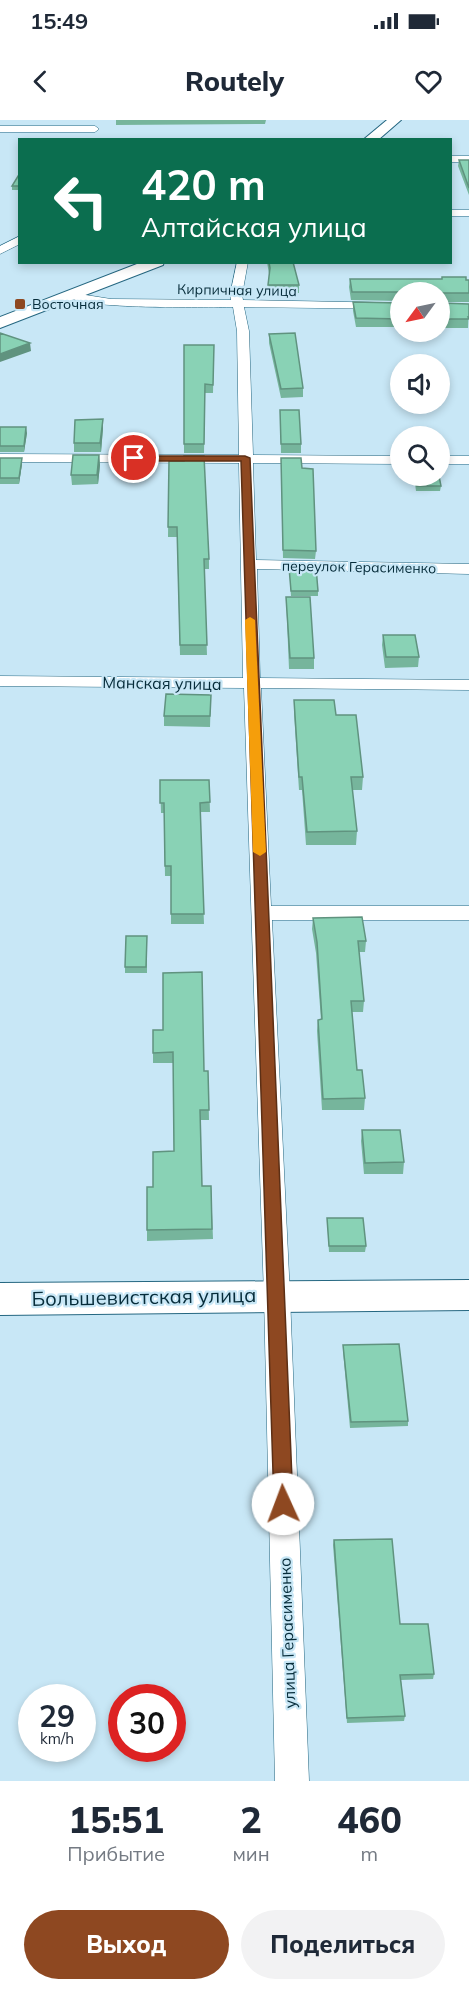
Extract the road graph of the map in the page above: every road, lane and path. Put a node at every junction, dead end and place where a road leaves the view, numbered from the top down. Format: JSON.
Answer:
{"nodes":[{"id":1,"x":395,"y":120,"type":"edge"},
{"id":2,"x":92,"y":124,"type":"edge"},
{"id":3,"x":0,"y":129,"type":"edge"},
{"id":4,"x":98,"y":138,"type":"edge"},
{"id":5,"x":372,"y":138,"type":"edge"},
{"id":6,"x":452,"y":159,"type":"edge"},
{"id":7,"x":469,"y":159,"type":"edge"},
{"id":8,"x":452,"y":213,"type":"edge"},
{"id":9,"x":469,"y":213,"type":"edge"},
{"id":10,"x":18,"y":240,"type":"edge"},
{"id":11,"x":0,"y":251,"type":"edge"},
{"id":12,"x":152,"y":264,"type":"edge"},
{"id":13,"x":243,"y":264,"type":"edge"},
{"id":14,"x":73,"y":296,"type":"junction"},
{"id":15,"x":238,"y":306,"type":"junction"},
{"id":16,"x":390,"y":306,"type":"edge"},
{"id":17,"x":0,"y":323,"type":"edge"},
{"id":18,"x":0,"y":458,"type":"edge"},
{"id":19,"x":245,"y":458,"type":"junction"},
{"id":20,"x":390,"y":460,"type":"edge"},
{"id":21,"x":450,"y":460,"type":"edge"},
{"id":22,"x":469,"y":460,"type":"edge"},
{"id":23,"x":248,"y":564,"type":"junction"},
{"id":24,"x":469,"y":569,"type":"edge"},
{"id":25,"x":0,"y":681,"type":"edge"},
{"id":26,"x":252,"y":684,"type":"junction"},
{"id":27,"x":469,"y":685,"type":"edge"},
{"id":28,"x":262,"y":913,"type":"junction"},
{"id":29,"x":469,"y":913,"type":"edge"},
{"id":30,"x":469,"y":1295,"type":"edge"},
{"id":31,"x":277,"y":1296,"type":"junction"},
{"id":32,"x":0,"y":1299,"type":"edge"},
{"id":33,"x":292,"y":1781,"type":"edge"}],
"edges":[{"from":1,"to":5,"type":"main road"},
{"from":2,"to":3,"type":"street"},
{"from":2,"to":4,"type":"street"},
{"from":6,"to":7,"type":"street"},
{"from":8,"to":9,"type":"street"},
{"from":10,"to":11,"type":"street"},
{"from":12,"to":14,"type":"main road"},
{"from":13,"to":15,"type":"street","name":"улица Герасименко"},
{"from":14,"to":15,"type":"street","name":"Кирпичная улица"},
{"from":14,"to":17,"type":"main road"},
{"from":15,"to":16,"type":"street","name":"Кирпичная улица"},
{"from":15,"to":19,"type":"street","name":"улица Герасименко"},
{"from":18,"to":19,"type":"street"},
{"from":19,"to":20,"type":"street"},
{"from":19,"to":23,"type":"street","name":"улица Герасименко"},
{"from":21,"to":22,"type":"street"},
{"from":23,"to":24,"type":"street","name":"переулок Герасименко"},
{"from":23,"to":26,"type":"street","name":"улица Герасименко"},
{"from":25,"to":26,"type":"street","name":"Манская улица"},
{"from":26,"to":27,"type":"street","name":"Манская улица"},
{"from":26,"to":28,"type":"street","name":"улица Герасименко"},
{"from":28,"to":29,"type":"street"},
{"from":28,"to":31,"type":"street","name":"улица Герасименко"},
{"from":30,"to":31,"type":"main road","name":"Большевистская улица"},
{"from":31,"to":32,"type":"main road","name":"Большевистская улица"},
{"from":31,"to":33,"type":"street","name":"улица Герасименко"}]}
